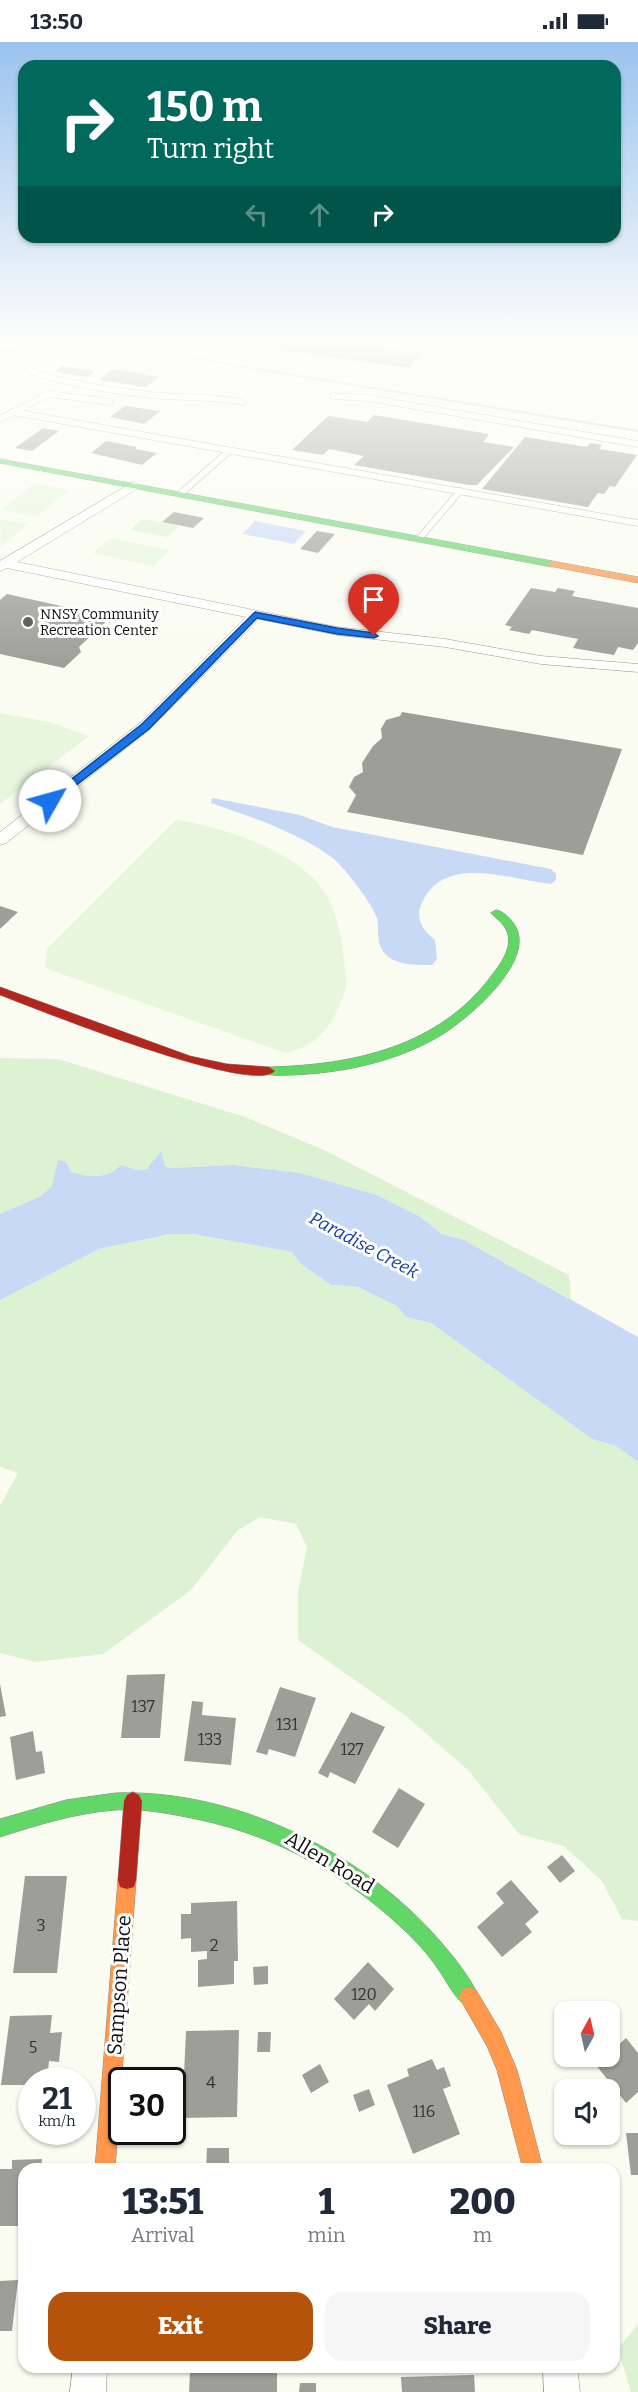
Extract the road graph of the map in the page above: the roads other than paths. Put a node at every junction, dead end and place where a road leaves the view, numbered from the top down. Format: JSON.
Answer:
{"nodes":[{"id":1,"x":222,"y":450,"type":"edge"},
{"id":2,"x":229,"y":451,"type":"junction"},
{"id":3,"x":0,"y":461,"type":"edge"},
{"id":4,"x":133,"y":486,"type":"junction"},
{"id":5,"x":460,"y":491,"type":"junction"},
{"id":6,"x":180,"y":494,"type":"junction"},
{"id":7,"x":638,"y":523,"type":"edge"},
{"id":8,"x":419,"y":539,"type":"junction"},
{"id":9,"x":2,"y":564,"type":"edge"},
{"id":10,"x":638,"y":580,"type":"edge"},
{"id":11,"x":255,"y":615,"type":"junction"},
{"id":12,"x":638,"y":668,"type":"edge"},
{"id":13,"x":0,"y":840,"type":"edge"},
{"id":14,"x":497,"y":913,"type":"dead end"},
{"id":15,"x":0,"y":991,"type":"edge"},
{"id":16,"x":133,"y":1801,"type":"junction"},
{"id":17,"x":0,"y":1828,"type":"edge"},
{"id":18,"x":105,"y":2163,"type":"edge"},
{"id":19,"x":532,"y":2163,"type":"edge"},
{"id":20,"x":90,"y":2373,"type":"edge"},
{"id":21,"x":560,"y":2373,"type":"edge"},
{"id":22,"x":88,"y":2392,"type":"edge"},
{"id":23,"x":562,"y":2392,"type":"edge"}],
"edges":[{"from":1,"to":2,"type":"lane"},
{"from":2,"to":5,"type":"lane"},
{"from":2,"to":6,"type":"lane"},
{"from":3,"to":4,"type":"street"},
{"from":4,"to":6,"type":"street"},
{"from":4,"to":9,"type":"street"},
{"from":5,"to":7,"type":"lane"},
{"from":5,"to":8,"type":"lane"},
{"from":6,"to":8,"type":"street"},
{"from":8,"to":10,"type":"street"},
{"from":9,"to":11,"type":"street"},
{"from":11,"to":12,"type":"street"},
{"from":11,"to":13,"type":"street"},
{"from":14,"to":15,"type":"street"},
{"from":16,"to":17,"type":"street","name":"Allen Road"},
{"from":16,"to":18,"type":"street","name":"Sampson Place"},
{"from":16,"to":19,"type":"street","name":"Allen Road"},
{"from":20,"to":22,"type":"street"},
{"from":21,"to":23,"type":"street"}]}
